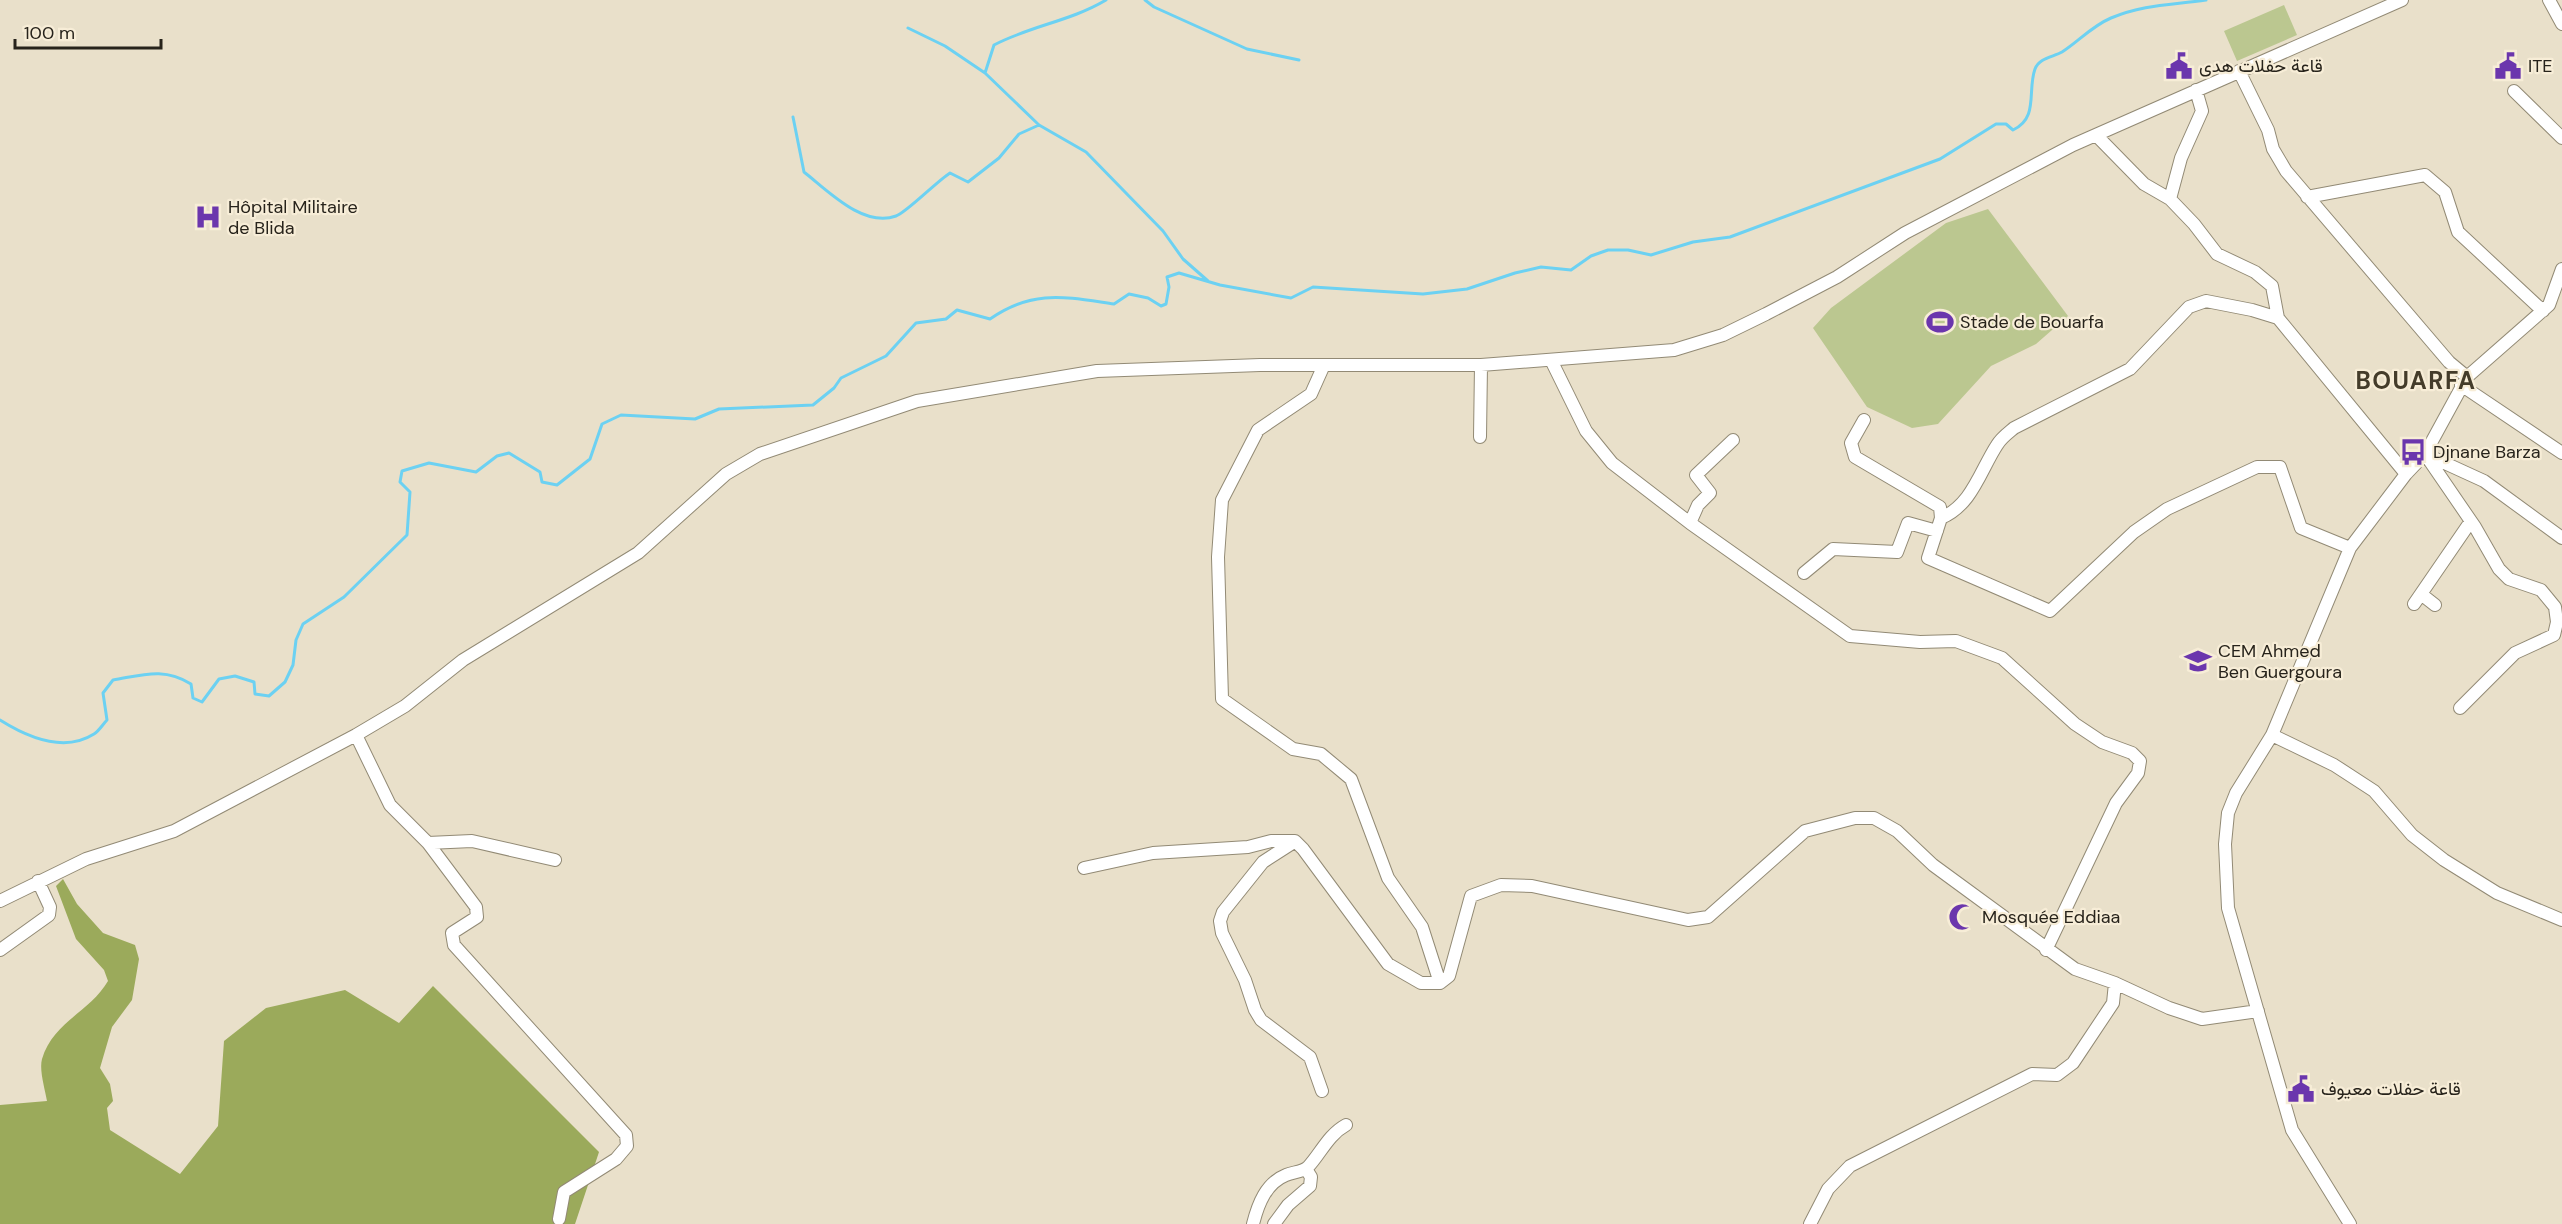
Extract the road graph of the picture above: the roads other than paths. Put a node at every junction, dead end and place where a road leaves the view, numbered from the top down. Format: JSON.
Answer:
{"nodes":[{"id":1,"x":2402,"y":0,"type":"edge"},
{"id":2,"x":2548,"y":0,"type":"edge"},
{"id":3,"x":2562,"y":24,"type":"edge"},
{"id":4,"x":2239,"y":71,"type":"junction"},
{"id":5,"x":2196,"y":90,"type":"junction"},
{"id":6,"x":2514,"y":91,"type":"dead end"},
{"id":7,"x":2096,"y":135,"type":"junction"},
{"id":8,"x":2562,"y":138,"type":"edge"},
{"id":9,"x":2307,"y":197,"type":"junction"},
{"id":10,"x":2170,"y":200,"type":"junction"},
{"id":11,"x":2562,"y":269,"type":"edge"},
{"id":12,"x":2543,"y":312,"type":"junction"},
{"id":13,"x":2278,"y":318,"type":"junction"},
{"id":14,"x":1551,"y":360,"type":"junction"},
{"id":15,"x":1324,"y":365,"type":"junction"},
{"id":16,"x":1481,"y":365,"type":"junction"},
{"id":17,"x":2464,"y":381,"type":"junction"},
{"id":18,"x":1864,"y":420,"type":"dead end"},
{"id":19,"x":1480,"y":437,"type":"dead end"},
{"id":20,"x":1733,"y":440,"type":"dead end"},
{"id":21,"x":2562,"y":453,"type":"edge"},
{"id":22,"x":2425,"y":454,"type":"junction"},
{"id":23,"x":2406,"y":474,"type":"junction"},
{"id":24,"x":2471,"y":521,"type":"junction"},
{"id":25,"x":1690,"y":523,"type":"junction"},
{"id":26,"x":1939,"y":524,"type":"junction"},
{"id":27,"x":2562,"y":538,"type":"edge"},
{"id":28,"x":2350,"y":548,"type":"junction"},
{"id":29,"x":1804,"y":573,"type":"dead end"},
{"id":30,"x":2435,"y":605,"type":"dead end"},
{"id":31,"x":2460,"y":708,"type":"dead end"},
{"id":32,"x":356,"y":735,"type":"junction"},
{"id":33,"x":2272,"y":735,"type":"junction"},
{"id":34,"x":1295,"y":841,"type":"junction"},
{"id":35,"x":428,"y":843,"type":"junction"},
{"id":36,"x":555,"y":860,"type":"dead end"},
{"id":37,"x":1084,"y":868,"type":"dead end"},
{"id":38,"x":38,"y":880,"type":"junction"},
{"id":39,"x":0,"y":902,"type":"edge"},
{"id":40,"x":2562,"y":920,"type":"edge"},
{"id":41,"x":0,"y":950,"type":"edge"},
{"id":42,"x":2046,"y":950,"type":"junction"},
{"id":43,"x":1440,"y":983,"type":"junction"},
{"id":44,"x":2115,"y":983,"type":"junction"},
{"id":45,"x":2258,"y":1011,"type":"junction"},
{"id":46,"x":1322,"y":1091,"type":"dead end"},
{"id":47,"x":1346,"y":1125,"type":"dead end"},
{"id":48,"x":1306,"y":1169,"type":"junction"},
{"id":49,"x":559,"y":1219,"type":"dead end"},
{"id":50,"x":1253,"y":1224,"type":"edge"},
{"id":51,"x":1274,"y":1224,"type":"edge"},
{"id":52,"x":1810,"y":1224,"type":"edge"},
{"id":53,"x":2350,"y":1224,"type":"edge"}],
"edges":[{"from":1,"to":4,"type":"street"},
{"from":2,"to":3,"type":"street"},
{"from":4,"to":5,"type":"street"},
{"from":4,"to":9,"type":"street"},
{"from":5,"to":7,"type":"street"},
{"from":5,"to":10,"type":"street"},
{"from":6,"to":8,"type":"street"},
{"from":7,"to":10,"type":"street"},
{"from":7,"to":14,"type":"street"},
{"from":9,"to":12,"type":"street"},
{"from":9,"to":17,"type":"street"},
{"from":10,"to":13,"type":"street"},
{"from":11,"to":12,"type":"street"},
{"from":12,"to":17,"type":"street"},
{"from":13,"to":23,"type":"street"},
{"from":13,"to":26,"type":"street"},
{"from":14,"to":16,"type":"street"},
{"from":14,"to":25,"type":"street"},
{"from":15,"to":16,"type":"street"},
{"from":15,"to":32,"type":"street"},
{"from":15,"to":43,"type":"street"},
{"from":16,"to":19,"type":"street"},
{"from":17,"to":21,"type":"street"},
{"from":17,"to":22,"type":"street"},
{"from":18,"to":26,"type":"street"},
{"from":20,"to":25,"type":"street"},
{"from":22,"to":23,"type":"street"},
{"from":22,"to":24,"type":"street"},
{"from":22,"to":27,"type":"street"},
{"from":23,"to":28,"type":"street"},
{"from":24,"to":30,"type":"street"},
{"from":24,"to":31,"type":"street"},
{"from":25,"to":42,"type":"street"},
{"from":26,"to":28,"type":"street"},
{"from":26,"to":29,"type":"street"},
{"from":28,"to":33,"type":"street"},
{"from":32,"to":35,"type":"street"},
{"from":32,"to":38,"type":"street"},
{"from":33,"to":40,"type":"street"},
{"from":33,"to":45,"type":"street"},
{"from":34,"to":37,"type":"street"},
{"from":34,"to":43,"type":"street"},
{"from":34,"to":46,"type":"street"},
{"from":35,"to":36,"type":"street"},
{"from":35,"to":49,"type":"street"},
{"from":38,"to":39,"type":"street"},
{"from":38,"to":41,"type":"street"},
{"from":42,"to":43,"type":"street"},
{"from":42,"to":44,"type":"street"},
{"from":44,"to":45,"type":"street"},
{"from":44,"to":52,"type":"street"},
{"from":45,"to":53,"type":"street"},
{"from":47,"to":48,"type":"street"},
{"from":48,"to":50,"type":"street"},
{"from":48,"to":51,"type":"street"}]}
